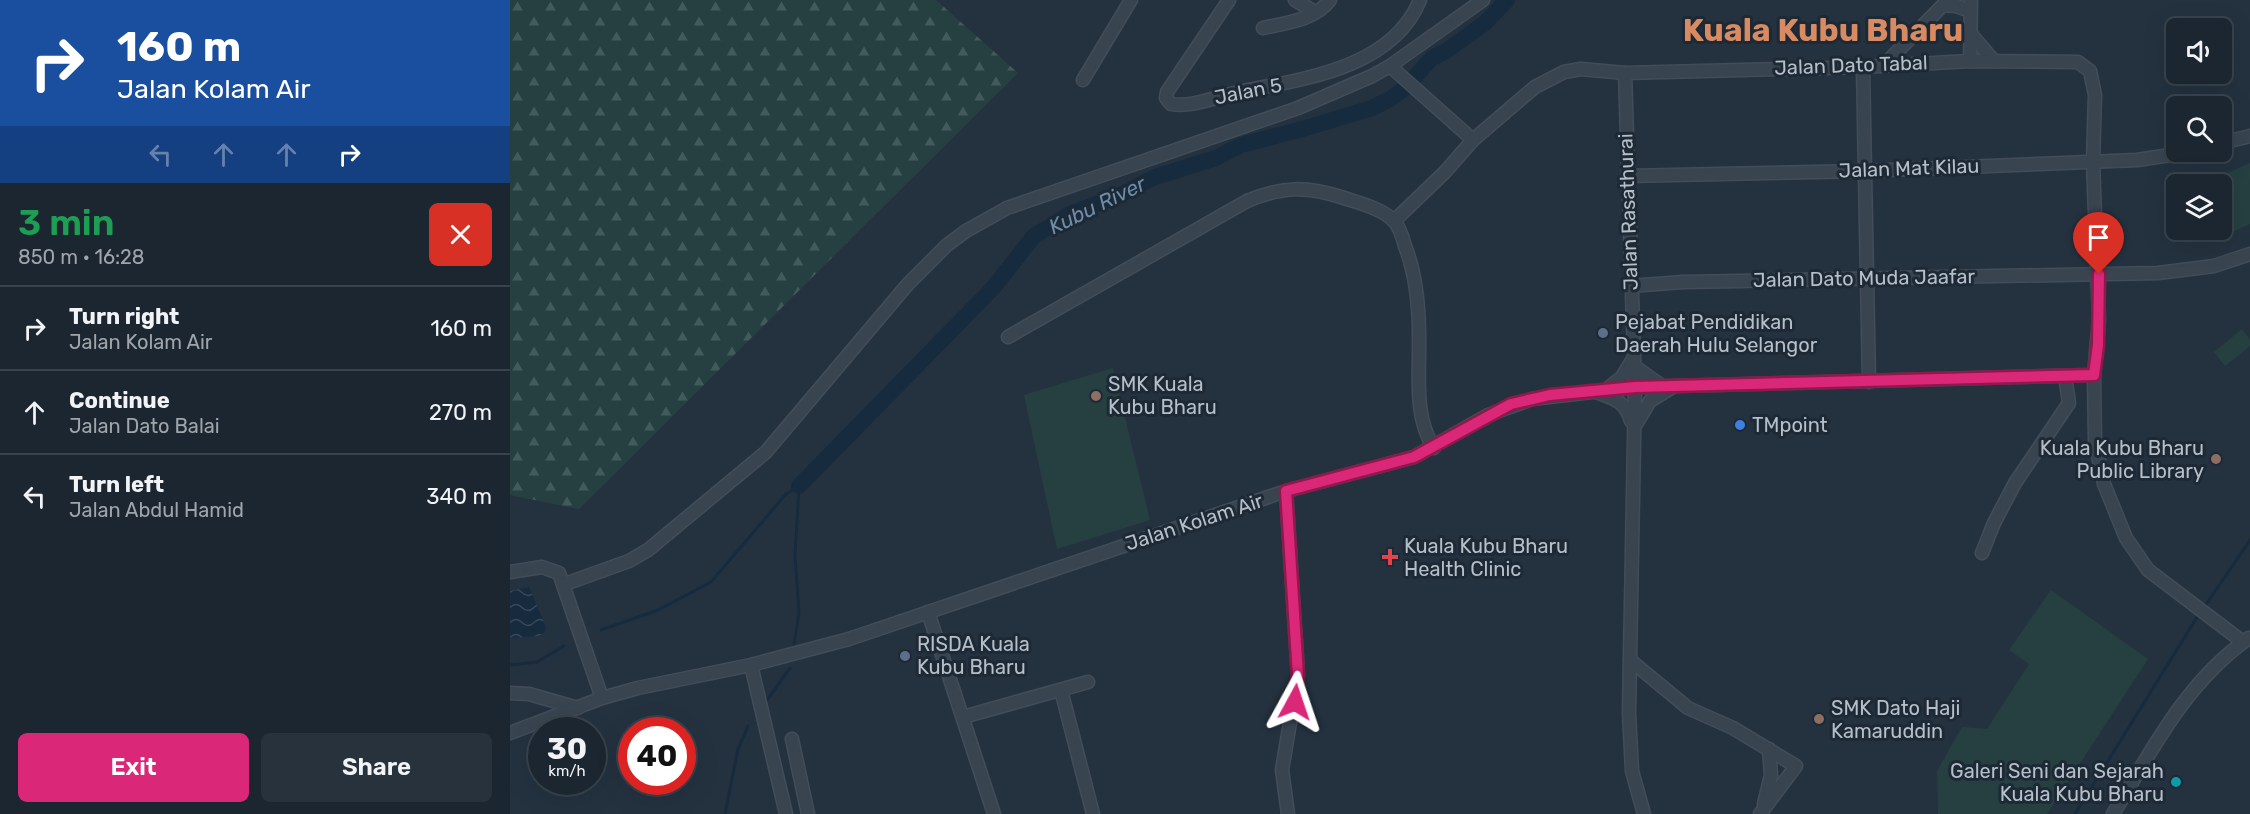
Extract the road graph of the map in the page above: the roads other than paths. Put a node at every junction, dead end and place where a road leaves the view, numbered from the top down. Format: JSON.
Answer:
{"nodes":[{"id":1,"x":1131,"y":0,"type":"edge"},
{"id":2,"x":1228,"y":0,"type":"edge"},
{"id":3,"x":1295,"y":0,"type":"edge"},
{"id":4,"x":1330,"y":0,"type":"edge"},
{"id":5,"x":1420,"y":0,"type":"edge"},
{"id":6,"x":1483,"y":0,"type":"edge"},
{"id":7,"x":1945,"y":3,"type":"edge"},
{"id":8,"x":1971,"y":5,"type":"edge"},
{"id":9,"x":1313,"y":11,"type":"junction"},
{"id":10,"x":1263,"y":28,"type":"dead end"},
{"id":11,"x":1971,"y":34,"type":"junction"},
{"id":12,"x":1970,"y":61,"type":"junction"},
{"id":13,"x":1994,"y":61,"type":"junction"},
{"id":14,"x":1884,"y":65,"type":"junction"},
{"id":15,"x":1390,"y":66,"type":"junction"},
{"id":16,"x":1863,"y":67,"type":"junction"},
{"id":17,"x":1625,"y":73,"type":"junction"},
{"id":18,"x":1083,"y":80,"type":"dead end"},
{"id":19,"x":2250,"y":136,"type":"edge"},
{"id":20,"x":1473,"y":140,"type":"junction"},
{"id":21,"x":2232,"y":140,"type":"edge"},
{"id":22,"x":2166,"y":157,"type":"edge"},
{"id":23,"x":2093,"y":162,"type":"junction"},
{"id":24,"x":1863,"y":171,"type":"junction"},
{"id":25,"x":1627,"y":176,"type":"junction"},
{"id":26,"x":1394,"y":221,"type":"junction"},
{"id":27,"x":2250,"y":254,"type":"edge"},
{"id":28,"x":2099,"y":274,"type":"junction"},
{"id":29,"x":1867,"y":278,"type":"junction"},
{"id":30,"x":1630,"y":286,"type":"junction"},
{"id":31,"x":1008,"y":337,"type":"dead end"},
{"id":32,"x":1633,"y":362,"type":"junction"},
{"id":33,"x":2094,"y":375,"type":"junction"},
{"id":34,"x":2065,"y":376,"type":"junction"},
{"id":35,"x":1869,"y":382,"type":"junction"},
{"id":36,"x":1635,"y":387,"type":"junction"},
{"id":37,"x":1668,"y":387,"type":"junction"},
{"id":38,"x":1606,"y":389,"type":"junction"},
{"id":39,"x":1592,"y":391,"type":"junction"},
{"id":40,"x":1634,"y":431,"type":"junction"},
{"id":41,"x":1434,"y":448,"type":"junction"},
{"id":42,"x":1286,"y":491,"type":"junction"},
{"id":43,"x":1982,"y":553,"type":"dead end"},
{"id":44,"x":510,"y":572,"type":"edge"},
{"id":45,"x":565,"y":584,"type":"junction"},
{"id":46,"x":928,"y":612,"type":"junction"},
{"id":47,"x":2247,"y":640,"type":"edge"},
{"id":48,"x":1630,"y":660,"type":"junction"},
{"id":49,"x":751,"y":665,"type":"junction"},
{"id":50,"x":1088,"y":682,"type":"dead end"},
{"id":51,"x":1061,"y":690,"type":"junction"},
{"id":52,"x":510,"y":693,"type":"edge"},
{"id":53,"x":602,"y":698,"type":"junction"},
{"id":54,"x":578,"y":708,"type":"junction"},
{"id":55,"x":963,"y":717,"type":"junction"},
{"id":56,"x":510,"y":733,"type":"edge"},
{"id":57,"x":792,"y":739,"type":"dead end"},
{"id":58,"x":1769,"y":749,"type":"junction"},
{"id":59,"x":1762,"y":812,"type":"edge"},
{"id":60,"x":786,"y":814,"type":"edge"},
{"id":61,"x":808,"y":814,"type":"edge"},
{"id":62,"x":994,"y":814,"type":"edge"},
{"id":63,"x":1093,"y":814,"type":"edge"},
{"id":64,"x":1288,"y":814,"type":"edge"},
{"id":65,"x":1644,"y":814,"type":"edge"},
{"id":66,"x":2113,"y":814,"type":"edge"}],
"edges":[{"from":1,"to":18,"type":"street"},
{"from":2,"to":5,"type":"street","name":"Jalan 5"},
{"from":3,"to":9,"type":"street"},
{"from":4,"to":9,"type":"street"},
{"from":6,"to":15,"type":"street"},
{"from":7,"to":8,"type":"street"},
{"from":7,"to":14,"type":"street"},
{"from":8,"to":11,"type":"street"},
{"from":9,"to":10,"type":"street"},
{"from":11,"to":12,"type":"street"},
{"from":11,"to":13,"type":"street"},
{"from":12,"to":13,"type":"street","name":"Jalan Dato Tabal"},
{"from":12,"to":14,"type":"street","name":"Jalan Dato Tabal"},
{"from":13,"to":23,"type":"street","name":"Jalan Dato Tabal"},
{"from":14,"to":16,"type":"street","name":"Jalan Dato Tabal"},
{"from":15,"to":20,"type":"street"},
{"from":15,"to":45,"type":"street"},
{"from":16,"to":17,"type":"street","name":"Jalan Dato Tabal"},
{"from":16,"to":24,"type":"street"},
{"from":17,"to":20,"type":"street","name":"Jalan Dato Tabal"},
{"from":17,"to":25,"type":"street","name":"Jalan Rasathurai"},
{"from":19,"to":21,"type":"street"},
{"from":20,"to":26,"type":"street","name":"Jalan Dato Tabal"},
{"from":22,"to":23,"type":"street","name":"Jalan Mat Kilau"},
{"from":23,"to":24,"type":"street","name":"Jalan Mat Kilau"},
{"from":23,"to":28,"type":"street"},
{"from":24,"to":25,"type":"street","name":"Jalan Mat Kilau"},
{"from":24,"to":29,"type":"street"},
{"from":25,"to":30,"type":"street","name":"Jalan Rasathurai"},
{"from":26,"to":31,"type":"street"},
{"from":26,"to":41,"type":"street"},
{"from":27,"to":28,"type":"street","name":"Jalan Dato Muda Jaafar"},
{"from":28,"to":29,"type":"street","name":"Jalan Dato Muda Jaafar"},
{"from":28,"to":33,"type":"street"},
{"from":29,"to":30,"type":"street","name":"Jalan Dato Muda Jaafar"},
{"from":29,"to":35,"type":"street"},
{"from":30,"to":32,"type":"street","name":"Jalan Rasathurai"},
{"from":32,"to":36,"type":"street","name":"Jalan Rasathurai"},
{"from":32,"to":37,"type":"street"},
{"from":32,"to":38,"type":"street"},
{"from":33,"to":34,"type":"street","name":"Jalan Kolam Air"},
{"from":33,"to":47,"type":"street"},
{"from":34,"to":35,"type":"street","name":"Jalan Kolam Air"},
{"from":34,"to":43,"type":"street"},
{"from":35,"to":37,"type":"street","name":"Jalan Kolam Air"},
{"from":36,"to":37,"type":"street","name":"Jalan Kolam Air"},
{"from":36,"to":38,"type":"street","name":"Jalan Kolam Air"},
{"from":36,"to":40,"type":"street","name":"Jalan Rasathurai"},
{"from":37,"to":40,"type":"street"},
{"from":38,"to":39,"type":"street","name":"Jalan Kolam Air"},
{"from":39,"to":40,"type":"street"},
{"from":39,"to":41,"type":"street","name":"Jalan Kolam Air"},
{"from":40,"to":48,"type":"street","name":"Jalan Rasathurai"},
{"from":41,"to":42,"type":"street","name":"Jalan Kolam Air"},
{"from":42,"to":46,"type":"street","name":"Jalan Kolam Air"},
{"from":42,"to":64,"type":"street"},
{"from":44,"to":45,"type":"street"},
{"from":45,"to":53,"type":"street"},
{"from":46,"to":49,"type":"street","name":"Jalan Kolam Air"},
{"from":46,"to":55,"type":"street"},
{"from":47,"to":66,"type":"street"},
{"from":48,"to":58,"type":"street"},
{"from":48,"to":65,"type":"street","name":"Jalan Rasathurai"},
{"from":49,"to":53,"type":"street","name":"Jalan Kolam Air"},
{"from":49,"to":60,"type":"street"},
{"from":50,"to":51,"type":"street"},
{"from":51,"to":55,"type":"street"},
{"from":51,"to":63,"type":"street"},
{"from":52,"to":54,"type":"street"},
{"from":53,"to":54,"type":"street","name":"Jalan Kolam Air"},
{"from":54,"to":56,"type":"street","name":"Jalan Kolam Air"},
{"from":55,"to":62,"type":"street"},
{"from":57,"to":61,"type":"street"},
{"from":58,"to":59,"type":"street"},
{"from":58,"to":59,"type":"street"}]}
